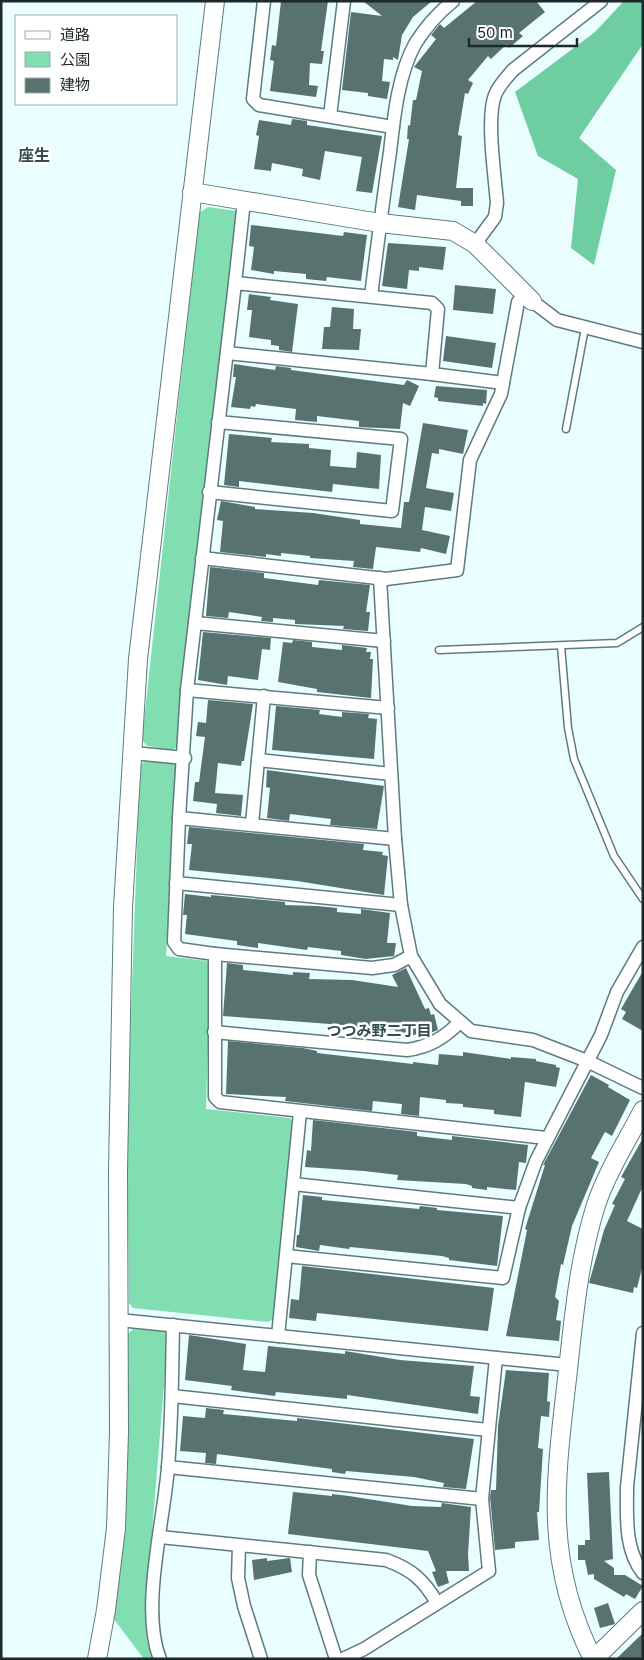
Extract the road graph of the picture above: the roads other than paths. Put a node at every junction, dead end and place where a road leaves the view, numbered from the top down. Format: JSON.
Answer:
{"nodes":[{"id":1,"x":214,"y":1,"type":"edge"},
{"id":2,"x":264,"y":1,"type":"edge"},
{"id":3,"x":344,"y":1,"type":"edge"},
{"id":4,"x":453,"y":1,"type":"edge"},
{"id":5,"x":601,"y":1,"type":"edge"},
{"id":6,"x":330,"y":116,"type":"junction"},
{"id":7,"x":393,"y":127,"type":"junction"},
{"id":8,"x":192,"y":192,"type":"junction"},
{"id":9,"x":243,"y":210,"type":"dead end"},
{"id":10,"x":380,"y":223,"type":"junction"},
{"id":11,"x":475,"y":244,"type":"junction"},
{"id":12,"x":235,"y":283,"type":"junction"},
{"id":13,"x":371,"y":296,"type":"junction"},
{"id":14,"x":528,"y":298,"type":"junction"},
{"id":15,"x":584,"y":328,"type":"junction"},
{"id":16,"x":643,"y":342,"type":"edge"},
{"id":17,"x":227,"y":353,"type":"junction"},
{"id":18,"x":432,"y":374,"type":"junction"},
{"id":19,"x":503,"y":383,"type":"junction"},
{"id":20,"x":218,"y":422,"type":"junction"},
{"id":21,"x":566,"y":429,"type":"dead end"},
{"id":22,"x":209,"y":492,"type":"junction"},
{"id":23,"x":202,"y":558,"type":"junction"},
{"id":24,"x":380,"y":578,"type":"junction"},
{"id":25,"x":195,"y":623,"type":"junction"},
{"id":26,"x":643,"y":627,"type":"edge"},
{"id":27,"x":384,"y":641,"type":"junction"},
{"id":28,"x":561,"y":646,"type":"junction"},
{"id":29,"x":439,"y":650,"type":"dead end"},
{"id":30,"x":187,"y":690,"type":"junction"},
{"id":31,"x":264,"y":696,"type":"junction"},
{"id":32,"x":388,"y":708,"type":"junction"},
{"id":33,"x":132,"y":753,"type":"junction"},
{"id":34,"x":184,"y":758,"type":"junction"},
{"id":35,"x":258,"y":760,"type":"junction"},
{"id":36,"x":391,"y":774,"type":"junction"},
{"id":37,"x":179,"y":818,"type":"junction"},
{"id":38,"x":252,"y":824,"type":"junction"},
{"id":39,"x":395,"y":839,"type":"junction"},
{"id":40,"x":176,"y":883,"type":"junction"},
{"id":41,"x":643,"y":899,"type":"edge"},
{"id":42,"x":401,"y":905,"type":"junction"},
{"id":43,"x":643,"y":947,"type":"edge"},
{"id":44,"x":215,"y":954,"type":"junction"},
{"id":45,"x":411,"y":956,"type":"junction"},
{"id":46,"x":460,"y":1022,"type":"junction"},
{"id":47,"x":214,"y":1032,"type":"junction"},
{"id":48,"x":587,"y":1060,"type":"junction"},
{"id":49,"x":643,"y":1088,"type":"edge"},
{"id":50,"x":643,"y":1110,"type":"edge"},
{"id":51,"x":300,"y":1112,"type":"junction"},
{"id":52,"x":546,"y":1138,"type":"junction"},
{"id":53,"x":293,"y":1184,"type":"junction"},
{"id":54,"x":519,"y":1208,"type":"junction"},
{"id":55,"x":286,"y":1256,"type":"junction"},
{"id":56,"x":119,"y":1320,"type":"junction"},
{"id":57,"x":173,"y":1326,"type":"junction"},
{"id":58,"x":643,"y":1333,"type":"edge"},
{"id":59,"x":278,"y":1336,"type":"junction"},
{"id":60,"x":496,"y":1358,"type":"junction"},
{"id":61,"x":568,"y":1365,"type":"junction"},
{"id":62,"x":641,"y":1373,"type":"edge"},
{"id":63,"x":172,"y":1396,"type":"junction"},
{"id":64,"x":488,"y":1430,"type":"junction"},
{"id":65,"x":636,"y":1450,"type":"edge"},
{"id":66,"x":168,"y":1467,"type":"junction"},
{"id":67,"x":482,"y":1499,"type":"junction"},
{"id":68,"x":160,"y":1537,"type":"junction"},
{"id":69,"x":239,"y":1546,"type":"junction"},
{"id":70,"x":310,"y":1552,"type":"junction"},
{"id":71,"x":643,"y":1573,"type":"edge"},
{"id":72,"x":437,"y":1603,"type":"junction"},
{"id":73,"x":643,"y":1611,"type":"edge"},
{"id":74,"x":97,"y":1659,"type":"edge"},
{"id":75,"x":160,"y":1659,"type":"edge"},
{"id":76,"x":261,"y":1659,"type":"edge"},
{"id":77,"x":336,"y":1659,"type":"edge"},
{"id":78,"x":343,"y":1659,"type":"edge"},
{"id":79,"x":593,"y":1659,"type":"edge"}],
"edges":[{"from":1,"to":8,"type":"street"},
{"from":2,"to":6,"type":"street"},
{"from":3,"to":6,"type":"street"},
{"from":4,"to":7,"type":"street"},
{"from":5,"to":11,"type":"street"},
{"from":6,"to":7,"type":"street"},
{"from":7,"to":10,"type":"street"},
{"from":8,"to":10,"type":"street"},
{"from":8,"to":33,"type":"street"},
{"from":9,"to":12,"type":"street"},
{"from":10,"to":11,"type":"street"},
{"from":10,"to":13,"type":"street"},
{"from":11,"to":14,"type":"street"},
{"from":12,"to":13,"type":"street"},
{"from":12,"to":17,"type":"street"},
{"from":13,"to":18,"type":"street"},
{"from":14,"to":15,"type":"street"},
{"from":14,"to":19,"type":"street"},
{"from":15,"to":16,"type":"street"},
{"from":15,"to":21,"type":"lane"},
{"from":17,"to":18,"type":"street"},
{"from":17,"to":20,"type":"street"},
{"from":18,"to":19,"type":"street"},
{"from":19,"to":24,"type":"street"},
{"from":20,"to":22,"type":"street"},
{"from":20,"to":22,"type":"street"},
{"from":22,"to":23,"type":"street"},
{"from":23,"to":24,"type":"street"},
{"from":23,"to":25,"type":"street"},
{"from":24,"to":27,"type":"street"},
{"from":25,"to":27,"type":"street"},
{"from":25,"to":30,"type":"street"},
{"from":26,"to":28,"type":"lane"},
{"from":27,"to":32,"type":"street"},
{"from":28,"to":29,"type":"lane"},
{"from":28,"to":41,"type":"lane"},
{"from":30,"to":31,"type":"street"},
{"from":30,"to":34,"type":"street"},
{"from":31,"to":32,"type":"street"},
{"from":31,"to":35,"type":"street"},
{"from":32,"to":36,"type":"street"},
{"from":33,"to":34,"type":"street"},
{"from":33,"to":56,"type":"street"},
{"from":34,"to":37,"type":"street"},
{"from":35,"to":36,"type":"street"},
{"from":35,"to":38,"type":"street"},
{"from":36,"to":39,"type":"street"},
{"from":37,"to":38,"type":"street"},
{"from":37,"to":40,"type":"street"},
{"from":38,"to":39,"type":"street"},
{"from":39,"to":42,"type":"street"},
{"from":40,"to":42,"type":"street"},
{"from":40,"to":44,"type":"street"},
{"from":42,"to":45,"type":"street"},
{"from":43,"to":48,"type":"street"},
{"from":44,"to":45,"type":"street"},
{"from":44,"to":47,"type":"street"},
{"from":45,"to":46,"type":"street"},
{"from":46,"to":47,"type":"street"},
{"from":46,"to":48,"type":"street"},
{"from":47,"to":51,"type":"street"},
{"from":48,"to":49,"type":"street"},
{"from":48,"to":52,"type":"street"},
{"from":50,"to":61,"type":"street"},
{"from":51,"to":52,"type":"street"},
{"from":51,"to":53,"type":"street"},
{"from":52,"to":54,"type":"street"},
{"from":53,"to":54,"type":"street"},
{"from":53,"to":55,"type":"street"},
{"from":54,"to":55,"type":"street"},
{"from":55,"to":59,"type":"street"},
{"from":56,"to":57,"type":"street"},
{"from":56,"to":74,"type":"street"},
{"from":57,"to":59,"type":"street"},
{"from":57,"to":63,"type":"street"},
{"from":58,"to":62,"type":"street"},
{"from":59,"to":60,"type":"street"},
{"from":60,"to":61,"type":"street"},
{"from":60,"to":64,"type":"street"},
{"from":61,"to":79,"type":"street"},
{"from":62,"to":65,"type":"street"},
{"from":63,"to":64,"type":"street"},
{"from":63,"to":66,"type":"street"},
{"from":64,"to":67,"type":"street"},
{"from":65,"to":71,"type":"street"},
{"from":66,"to":67,"type":"street"},
{"from":66,"to":68,"type":"street"},
{"from":67,"to":72,"type":"street"},
{"from":68,"to":69,"type":"street"},
{"from":68,"to":75,"type":"street"},
{"from":69,"to":70,"type":"street"},
{"from":69,"to":76,"type":"street"},
{"from":70,"to":72,"type":"street"},
{"from":70,"to":77,"type":"street"},
{"from":72,"to":78,"type":"street"},
{"from":73,"to":79,"type":"street"}]}
